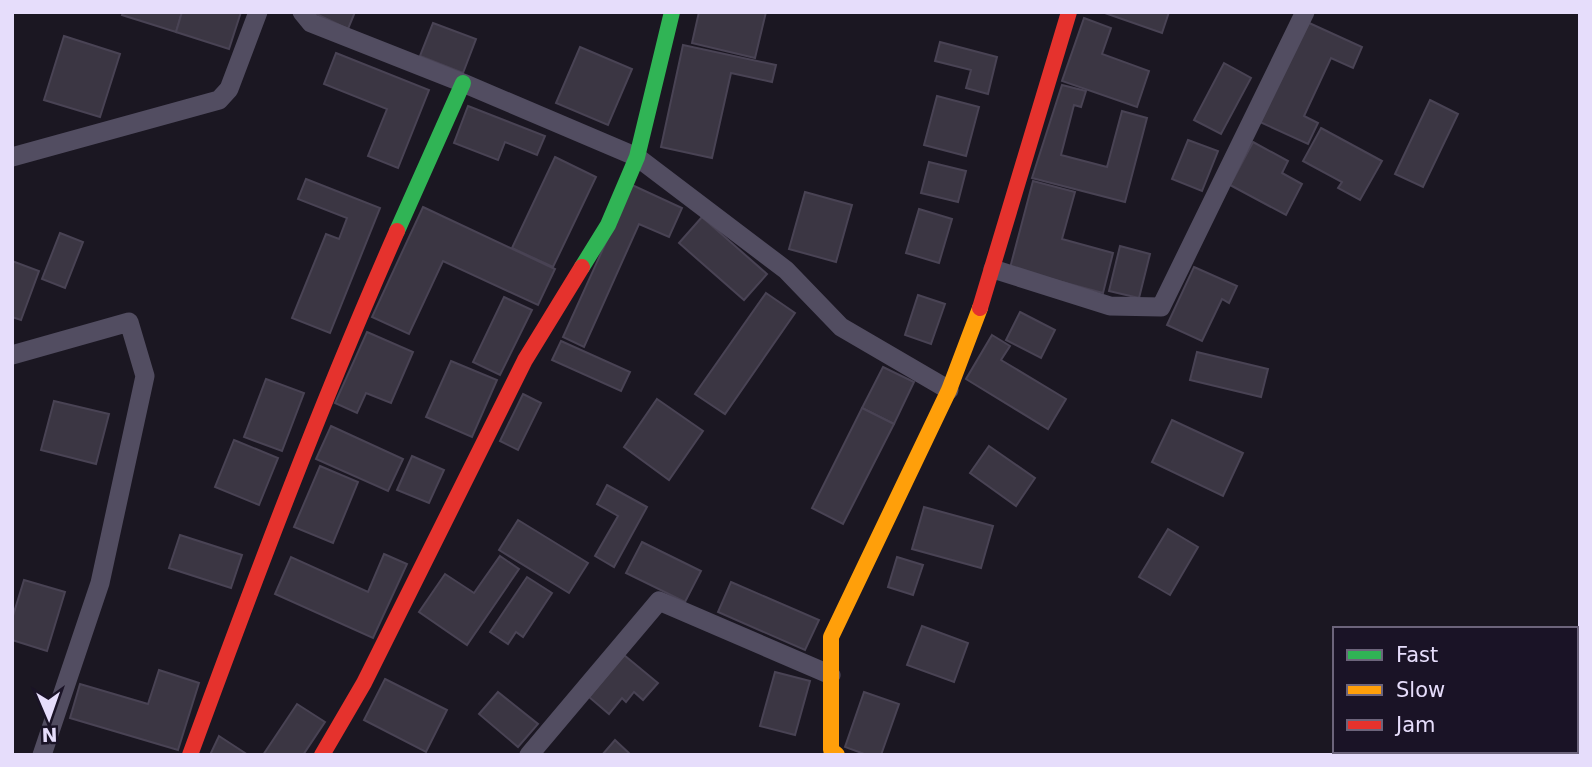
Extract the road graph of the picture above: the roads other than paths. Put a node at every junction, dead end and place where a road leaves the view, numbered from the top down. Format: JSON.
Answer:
{"nodes":[{"id":1,"x":258,"y":12,"type":"edge"},
{"id":2,"x":302,"y":12,"type":"edge"},
{"id":3,"x":673,"y":12,"type":"edge"},
{"id":4,"x":1069,"y":12,"type":"edge"},
{"id":5,"x":1305,"y":12,"type":"edge"},
{"id":6,"x":463,"y":83,"type":"junction"},
{"id":7,"x":12,"y":157,"type":"edge"},
{"id":8,"x":637,"y":157,"type":"junction"},
{"id":9,"x":993,"y":269,"type":"junction"},
{"id":10,"x":12,"y":355,"type":"edge"},
{"id":11,"x":948,"y":390,"type":"junction"},
{"id":12,"x":831,"y":675,"type":"junction"},
{"id":13,"x":42,"y":755,"type":"edge"},
{"id":14,"x":190,"y":755,"type":"edge"},
{"id":15,"x":322,"y":755,"type":"edge"},
{"id":16,"x":529,"y":755,"type":"edge"},
{"id":17,"x":837,"y":755,"type":"edge"}],
"edges":[{"from":1,"to":7,"type":"street"},
{"from":2,"to":6,"type":"street"},
{"from":3,"to":8,"type":"street"},
{"from":4,"to":9,"type":"street"},
{"from":5,"to":9,"type":"street"},
{"from":6,"to":8,"type":"street"},
{"from":6,"to":14,"type":"street"},
{"from":8,"to":11,"type":"street"},
{"from":8,"to":15,"type":"street"},
{"from":9,"to":11,"type":"street"},
{"from":10,"to":13,"type":"street"},
{"from":11,"to":12,"type":"street"},
{"from":12,"to":16,"type":"street"},
{"from":12,"to":17,"type":"street"}]}
